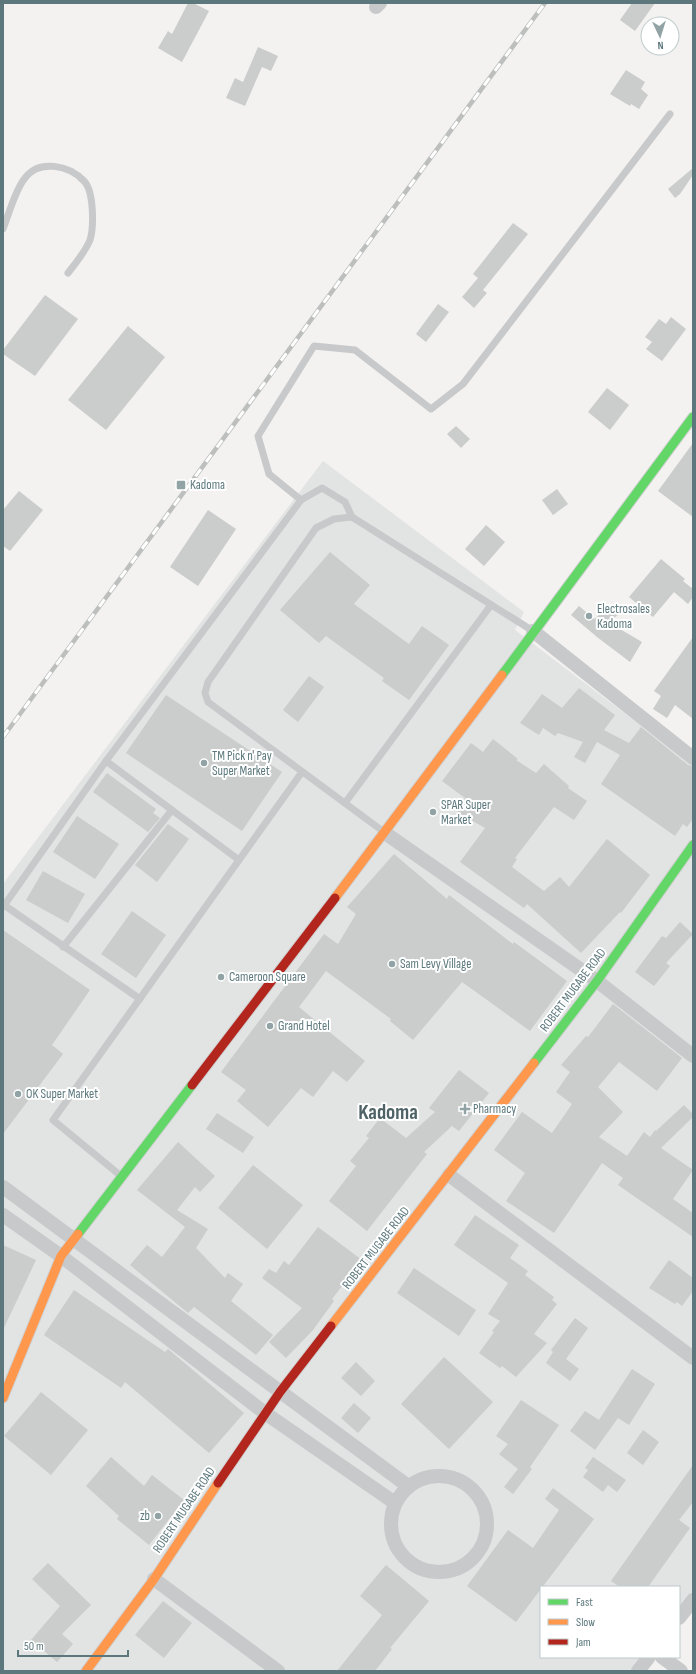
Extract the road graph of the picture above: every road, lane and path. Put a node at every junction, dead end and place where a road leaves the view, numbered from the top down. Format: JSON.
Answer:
{"nodes":[{"id":1,"x":670,"y":114,"type":"dead end"},
{"id":2,"x":3,"y":228,"type":"edge"},
{"id":3,"x":68,"y":273,"type":"dead end"},
{"id":4,"x":693,"y":417,"type":"edge"},
{"id":5,"x":301,"y":500,"type":"junction"},
{"id":6,"x":352,"y":518,"type":"junction"},
{"id":7,"x":491,"y":604,"type":"junction"},
{"id":8,"x":533,"y":631,"type":"junction"},
{"id":9,"x":693,"y":758,"type":"edge"},
{"id":10,"x":106,"y":761,"type":"junction"},
{"id":11,"x":302,"y":772,"type":"junction"},
{"id":12,"x":345,"y":803,"type":"junction"},
{"id":13,"x":172,"y":810,"type":"junction"},
{"id":14,"x":385,"y":833,"type":"junction"},
{"id":15,"x":693,"y":845,"type":"edge"},
{"id":16,"x":239,"y":860,"type":"junction"},
{"id":17,"x":3,"y":906,"type":"edge"},
{"id":18,"x":63,"y":947,"type":"junction"},
{"id":19,"x":597,"y":981,"type":"junction"},
{"id":20,"x":140,"y":999,"type":"junction"},
{"id":21,"x":693,"y":1056,"type":"edge"},
{"id":22,"x":449,"y":1176,"type":"junction"},
{"id":23,"x":122,"y":1178,"type":"junction"},
{"id":24,"x":3,"y":1187,"type":"edge"},
{"id":25,"x":3,"y":1215,"type":"edge"},
{"id":26,"x":74,"y":1240,"type":"junction"},
{"id":27,"x":61,"y":1256,"type":"junction"},
{"id":28,"x":693,"y":1358,"type":"edge"},
{"id":29,"x":280,"y":1392,"type":"junction"},
{"id":30,"x":3,"y":1398,"type":"edge"},
{"id":31,"x":265,"y":1413,"type":"junction"},
{"id":32,"x":408,"y":1486,"type":"junction"},
{"id":33,"x":395,"y":1503,"type":"junction"},
{"id":34,"x":154,"y":1579,"type":"junction"},
{"id":35,"x":693,"y":1600,"type":"edge"},
{"id":36,"x":680,"y":1617,"type":"edge"},
{"id":37,"x":648,"y":1658,"type":"edge"},
{"id":38,"x":663,"y":1658,"type":"edge"},
{"id":39,"x":86,"y":1671,"type":"edge"},
{"id":40,"x":278,"y":1671,"type":"edge"},
{"id":41,"x":638,"y":1671,"type":"edge"},
{"id":42,"x":681,"y":1671,"type":"edge"}],
"edges":[{"from":1,"to":5,"type":"lane"},
{"from":2,"to":3,"type":"lane"},
{"from":4,"to":8,"type":"street"},
{"from":5,"to":6,"type":"lane"},
{"from":5,"to":10,"type":"lane"},
{"from":6,"to":7,"type":"lane"},
{"from":6,"to":11,"type":"lane"},
{"from":7,"to":8,"type":"lane"},
{"from":7,"to":12,"type":"lane"},
{"from":8,"to":9,"type":"street"},
{"from":8,"to":14,"type":"street"},
{"from":10,"to":13,"type":"lane"},
{"from":10,"to":17,"type":"lane"},
{"from":11,"to":12,"type":"lane"},
{"from":11,"to":16,"type":"lane"},
{"from":12,"to":14,"type":"lane"},
{"from":13,"to":16,"type":"lane"},
{"from":13,"to":18,"type":"lane"},
{"from":14,"to":19,"type":"street"},
{"from":14,"to":23,"type":"street"},
{"from":15,"to":19,"type":"street","name":"ROBERT MUGABE ROAD"},
{"from":16,"to":20,"type":"lane"},
{"from":17,"to":18,"type":"lane"},
{"from":18,"to":20,"type":"lane"},
{"from":19,"to":21,"type":"street"},
{"from":19,"to":22,"type":"street","name":"ROBERT MUGABE ROAD"},
{"from":20,"to":23,"type":"lane"},
{"from":22,"to":28,"type":"street"},
{"from":22,"to":29,"type":"street","name":"ROBERT MUGABE ROAD"},
{"from":23,"to":26,"type":"street"},
{"from":24,"to":26,"type":"street"},
{"from":25,"to":27,"type":"street"},
{"from":26,"to":27,"type":"street"},
{"from":26,"to":29,"type":"street"},
{"from":27,"to":30,"type":"street"},
{"from":27,"to":31,"type":"street"},
{"from":29,"to":31,"type":"street","name":"ROBERT MUGABE ROAD"},
{"from":29,"to":32,"type":"street"},
{"from":31,"to":33,"type":"street"},
{"from":31,"to":34,"type":"street","name":"ROBERT MUGABE ROAD"},
{"from":32,"to":33,"type":"street"},
{"from":32,"to":33,"type":"street"},
{"from":34,"to":39,"type":"street","name":"ROBERT MUGABE ROAD"},
{"from":34,"to":40,"type":"street"},
{"from":35,"to":36,"type":"street"},
{"from":37,"to":41,"type":"street"},
{"from":38,"to":42,"type":"street"}]}
